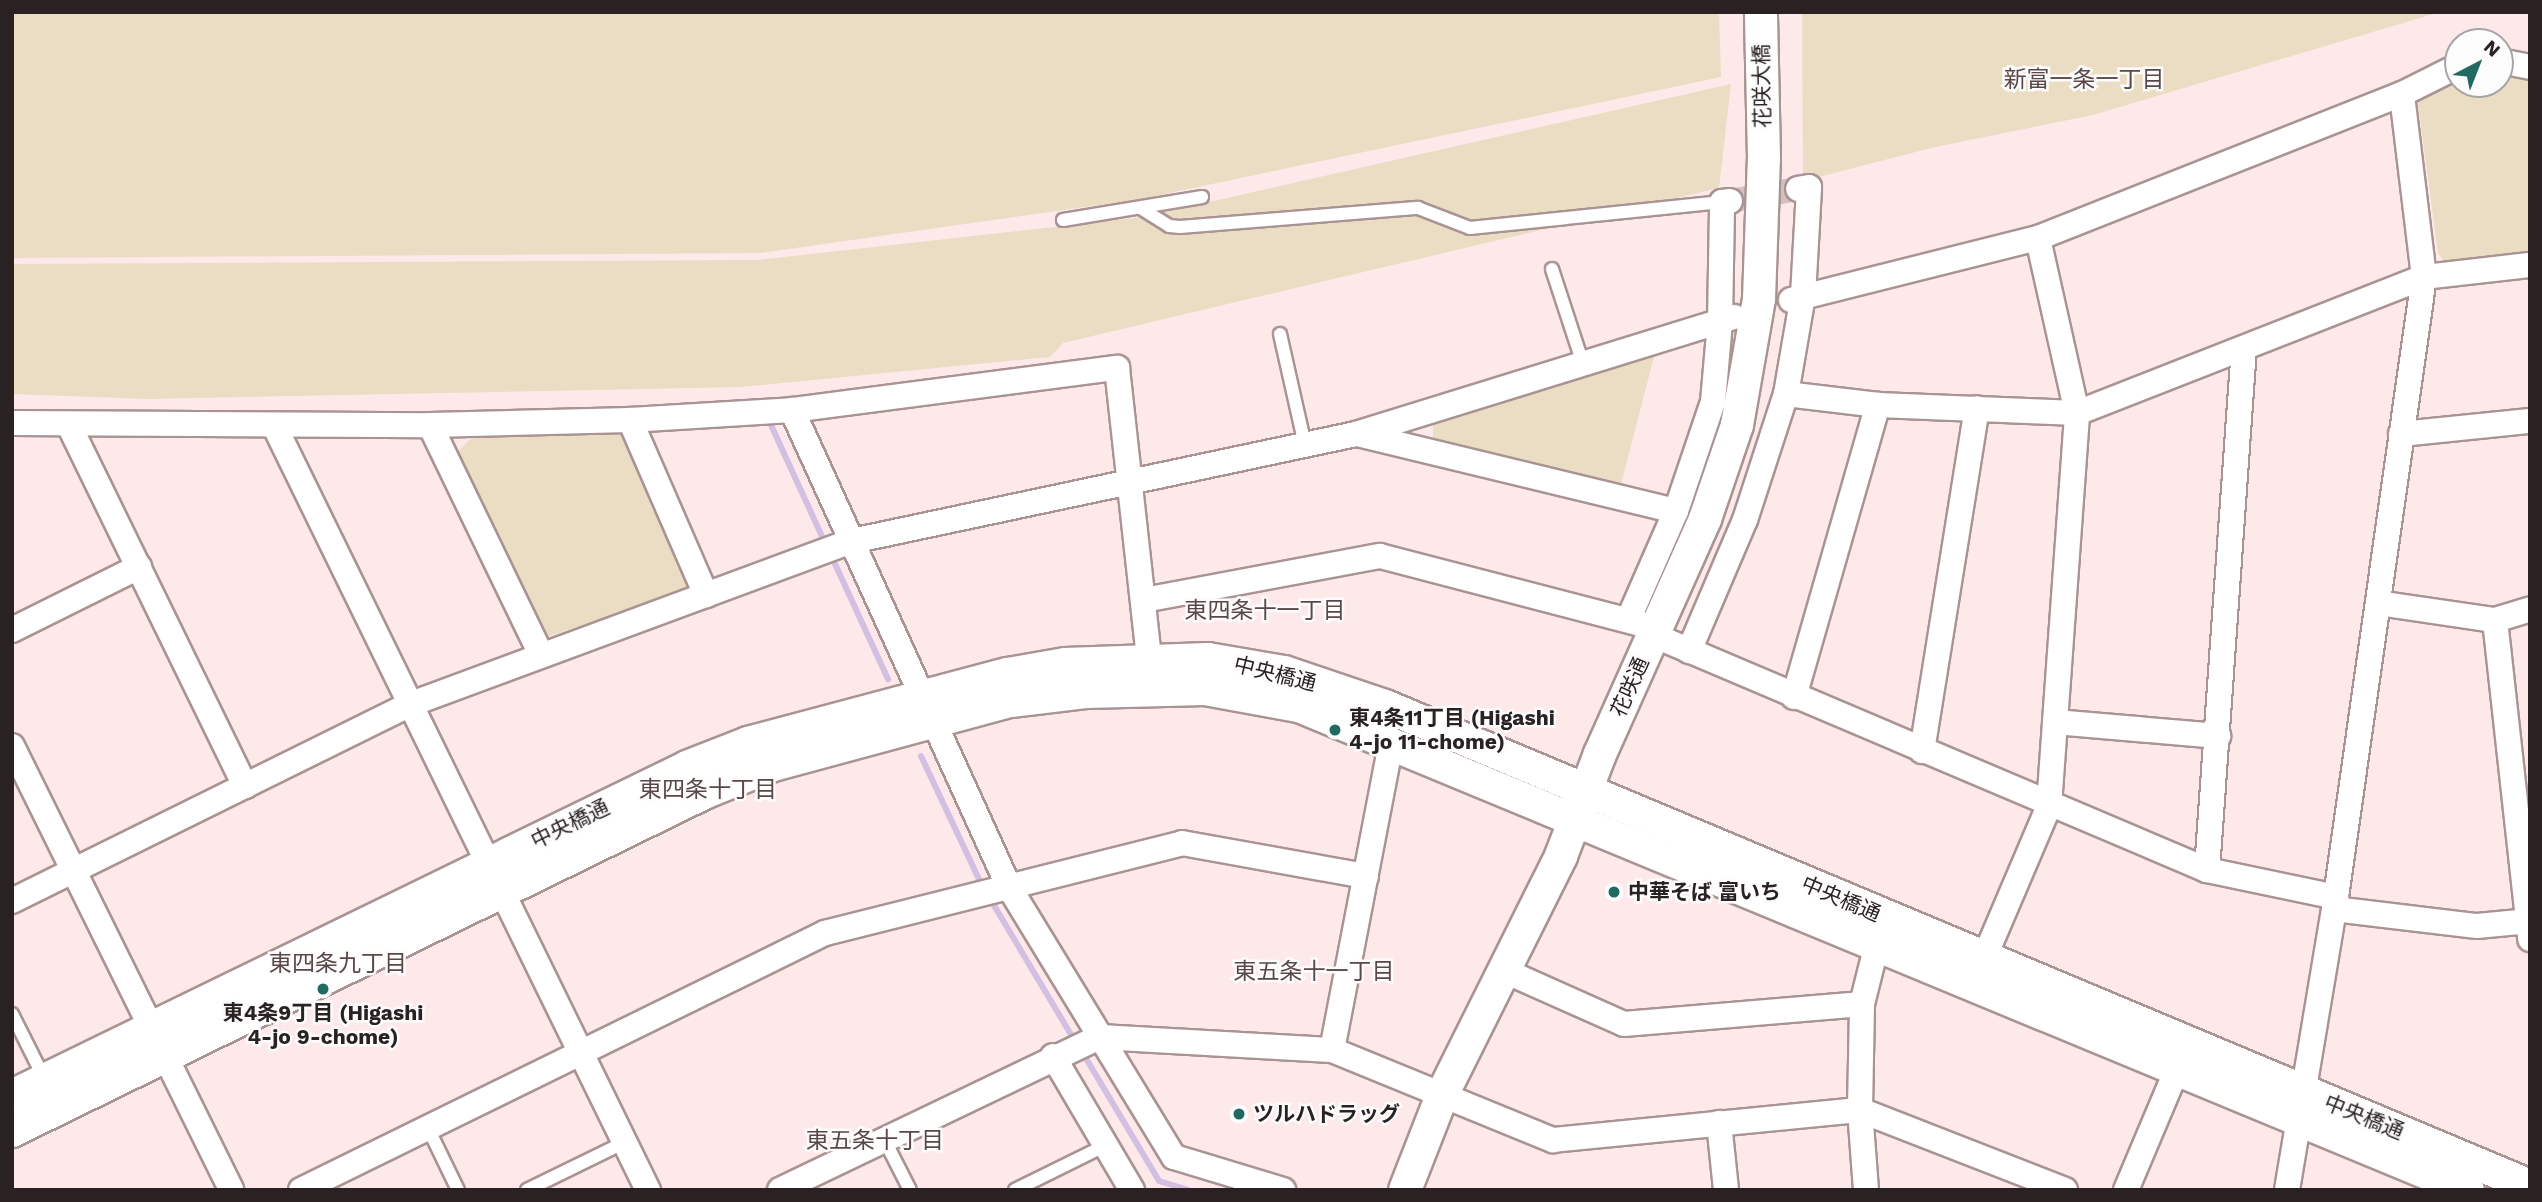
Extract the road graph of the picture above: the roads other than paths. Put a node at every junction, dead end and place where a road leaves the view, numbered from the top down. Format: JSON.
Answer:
{"nodes":[{"id":1,"x":1761,"y":12,"type":"edge"},
{"id":2,"x":2444,"y":73,"type":"edge"},
{"id":3,"x":2402,"y":94,"type":"junction"},
{"id":4,"x":1764,"y":159,"type":"joint"},
{"id":5,"x":1798,"y":189,"type":"dead end"},
{"id":6,"x":1202,"y":197,"type":"dead end"},
{"id":7,"x":1726,"y":202,"type":"joint"},
{"id":8,"x":1142,"y":209,"type":"junction"},
{"id":9,"x":1063,"y":220,"type":"dead end"},
{"id":10,"x":2038,"y":238,"type":"junction"},
{"id":11,"x":2530,"y":265,"type":"edge"},
{"id":12,"x":1552,"y":269,"type":"dead end"},
{"id":13,"x":2424,"y":277,"type":"junction"},
{"id":14,"x":1797,"y":298,"type":"junction"},
{"id":15,"x":1727,"y":320,"type":"junction"},
{"id":16,"x":1280,"y":334,"type":"dead end"},
{"id":17,"x":2244,"y":348,"type":"junction"},
{"id":18,"x":1583,"y":365,"type":"junction"},
{"id":19,"x":1786,"y":394,"type":"junction"},
{"id":20,"x":1878,"y":405,"type":"junction"},
{"id":21,"x":1977,"y":408,"type":"junction"},
{"id":22,"x":792,"y":410,"type":"junction"},
{"id":23,"x":2077,"y":413,"type":"junction"},
{"id":24,"x":629,"y":420,"type":"junction"},
{"id":25,"x":2530,"y":421,"type":"edge"},
{"id":26,"x":12,"y":423,"type":"edge"},
{"id":27,"x":69,"y":425,"type":"junction"},
{"id":28,"x":274,"y":425,"type":"junction"},
{"id":29,"x":430,"y":425,"type":"junction"},
{"id":30,"x":1356,"y":434,"type":"junction"},
{"id":31,"x":2400,"y":434,"type":"junction"},
{"id":32,"x":1305,"y":445,"type":"junction"},
{"id":33,"x":1128,"y":484,"type":"junction"},
{"id":34,"x":1676,"y":511,"type":"junction"},
{"id":35,"x":835,"y":547,"type":"junction"},
{"id":36,"x":139,"y":567,"type":"junction"},
{"id":37,"x":706,"y":595,"type":"junction"},
{"id":38,"x":1144,"y":600,"type":"junction"},
{"id":39,"x":2378,"y":603,"type":"junction"},
{"id":40,"x":2530,"y":609,"type":"edge"},
{"id":41,"x":2495,"y":620,"type":"junction"},
{"id":42,"x":1646,"y":627,"type":"junction"},
{"id":43,"x":12,"y":630,"type":"edge"},
{"id":44,"x":1689,"y":651,"type":"junction"},
{"id":45,"x":541,"y":655,"type":"junction"},
{"id":46,"x":1151,"y":674,"type":"junction"},
{"id":47,"x":1794,"y":697,"type":"junction"},
{"id":48,"x":411,"y":704,"type":"junction"},
{"id":49,"x":930,"y":706,"type":"junction"},
{"id":50,"x":2055,"y":722,"type":"junction"},
{"id":51,"x":2218,"y":736,"type":"junction"},
{"id":52,"x":12,"y":746,"type":"edge"},
{"id":53,"x":1391,"y":746,"type":"junction"},
{"id":54,"x":1922,"y":751,"type":"junction"},
{"id":55,"x":245,"y":786,"type":"junction"},
{"id":56,"x":1581,"y":804,"type":"junction"},
{"id":57,"x":2049,"y":806,"type":"junction"},
{"id":58,"x":74,"y":870,"type":"junction"},
{"id":59,"x":2207,"y":870,"type":"junction"},
{"id":60,"x":497,"y":876,"type":"junction"},
{"id":61,"x":1366,"y":876,"type":"junction"},
{"id":62,"x":992,"y":891,"type":"junction"},
{"id":63,"x":12,"y":901,"type":"edge"},
{"id":64,"x":2335,"y":903,"type":"junction"},
{"id":65,"x":2529,"y":927,"type":"edge"},
{"id":66,"x":1880,"y":930,"type":"junction"},
{"id":67,"x":1985,"y":956,"type":"junction"},
{"id":68,"x":1505,"y":971,"type":"junction"},
{"id":69,"x":1862,"y":1004,"type":"junction"},
{"id":70,"x":12,"y":1014,"type":"edge"},
{"id":71,"x":150,"y":1027,"type":"junction"},
{"id":72,"x":1076,"y":1046,"type":"junction"},
{"id":73,"x":1332,"y":1051,"type":"junction"},
{"id":74,"x":582,"y":1052,"type":"junction"},
{"id":75,"x":164,"y":1055,"type":"junction"},
{"id":76,"x":2182,"y":1057,"type":"junction"},
{"id":77,"x":45,"y":1080,"type":"junction"},
{"id":78,"x":1443,"y":1093,"type":"junction"},
{"id":79,"x":12,"y":1096,"type":"edge"},
{"id":80,"x":2302,"y":1107,"type":"junction"},
{"id":81,"x":1860,"y":1110,"type":"junction"},
{"id":82,"x":1719,"y":1123,"type":"junction"},
{"id":83,"x":428,"y":1128,"type":"junction"},
{"id":84,"x":12,"y":1131,"type":"edge"},
{"id":85,"x":884,"y":1139,"type":"junction"},
{"id":86,"x":625,"y":1142,"type":"junction"},
{"id":87,"x":1106,"y":1145,"type":"junction"},
{"id":88,"x":2530,"y":1186,"type":"edge"},
{"id":89,"x":231,"y":1190,"type":"edge"},
{"id":90,"x":301,"y":1190,"type":"edge"},
{"id":91,"x":458,"y":1190,"type":"edge"},
{"id":92,"x":527,"y":1190,"type":"edge"},
{"id":93,"x":648,"y":1190,"type":"edge"},
{"id":94,"x":780,"y":1190,"type":"edge"},
{"id":95,"x":909,"y":1190,"type":"edge"},
{"id":96,"x":1015,"y":1190,"type":"edge"},
{"id":97,"x":1132,"y":1190,"type":"edge"},
{"id":98,"x":1283,"y":1190,"type":"edge"},
{"id":99,"x":1405,"y":1190,"type":"edge"},
{"id":100,"x":1726,"y":1190,"type":"edge"},
{"id":101,"x":1866,"y":1190,"type":"edge"},
{"id":102,"x":2066,"y":1190,"type":"edge"},
{"id":103,"x":2126,"y":1190,"type":"edge"},
{"id":104,"x":2287,"y":1190,"type":"edge"},
{"id":105,"x":2468,"y":1190,"type":"edge"}],
"edges":[{"from":1,"to":4,"type":"street","name":"花咲大橋"},
{"from":2,"to":3,"type":"street"},
{"from":3,"to":10,"type":"street"},
{"from":3,"to":13,"type":"street"},
{"from":4,"to":42,"type":"street","name":"花咲通"},
{"from":5,"to":14,"type":"street"},
{"from":6,"to":8,"type":"lane"},
{"from":7,"to":8,"type":"lane"},
{"from":7,"to":15,"type":"street"},
{"from":8,"to":9,"type":"lane"},
{"from":10,"to":14,"type":"street"},
{"from":10,"to":23,"type":"street"},
{"from":11,"to":13,"type":"street"},
{"from":12,"to":18,"type":"lane"},
{"from":13,"to":17,"type":"street"},
{"from":13,"to":31,"type":"street"},
{"from":14,"to":19,"type":"street"},
{"from":15,"to":18,"type":"street"},
{"from":15,"to":34,"type":"street"},
{"from":16,"to":32,"type":"lane"},
{"from":17,"to":23,"type":"street"},
{"from":17,"to":51,"type":"street"},
{"from":18,"to":30,"type":"street"},
{"from":19,"to":20,"type":"street"},
{"from":19,"to":44,"type":"street"},
{"from":20,"to":21,"type":"street"},
{"from":20,"to":47,"type":"street"},
{"from":21,"to":23,"type":"street"},
{"from":21,"to":54,"type":"street"},
{"from":22,"to":24,"type":"street"},
{"from":22,"to":33,"type":"street"},
{"from":22,"to":35,"type":"street"},
{"from":23,"to":50,"type":"street"},
{"from":24,"to":29,"type":"street"},
{"from":24,"to":37,"type":"street"},
{"from":25,"to":31,"type":"street"},
{"from":26,"to":27,"type":"street"},
{"from":27,"to":28,"type":"street"},
{"from":27,"to":36,"type":"street"},
{"from":28,"to":29,"type":"street"},
{"from":28,"to":48,"type":"street"},
{"from":29,"to":45,"type":"street"},
{"from":30,"to":32,"type":"street"},
{"from":30,"to":34,"type":"street"},
{"from":31,"to":39,"type":"street"},
{"from":32,"to":33,"type":"street"},
{"from":33,"to":35,"type":"street"},
{"from":33,"to":38,"type":"street"},
{"from":34,"to":42,"type":"street"},
{"from":35,"to":37,"type":"street"},
{"from":35,"to":49,"type":"street"},
{"from":36,"to":43,"type":"street"},
{"from":36,"to":55,"type":"street"},
{"from":37,"to":45,"type":"street"},
{"from":38,"to":42,"type":"street"},
{"from":38,"to":46,"type":"street"},
{"from":39,"to":41,"type":"street"},
{"from":39,"to":64,"type":"street"},
{"from":40,"to":41,"type":"street"},
{"from":41,"to":65,"type":"street"},
{"from":42,"to":44,"type":"street"},
{"from":42,"to":56,"type":"street","name":"花咲通"},
{"from":44,"to":47,"type":"street"},
{"from":45,"to":48,"type":"street"},
{"from":46,"to":49,"type":"street","name":"中央橋通"},
{"from":46,"to":53,"type":"street","name":"中央橋通"},
{"from":46,"to":56,"type":"street","name":"中央橋通"},
{"from":47,"to":54,"type":"street"},
{"from":48,"to":55,"type":"street"},
{"from":48,"to":60,"type":"street"},
{"from":49,"to":60,"type":"street","name":"中央橋通"},
{"from":49,"to":62,"type":"street"},
{"from":50,"to":51,"type":"street"},
{"from":50,"to":57,"type":"street"},
{"from":51,"to":59,"type":"street"},
{"from":52,"to":58,"type":"street"},
{"from":53,"to":56,"type":"street","name":"中央橋通"},
{"from":53,"to":61,"type":"street"},
{"from":54,"to":57,"type":"street"},
{"from":55,"to":58,"type":"street"},
{"from":56,"to":66,"type":"street","name":"中央橋通"},
{"from":56,"to":68,"type":"street","name":"花咲通"},
{"from":57,"to":59,"type":"street"},
{"from":57,"to":67,"type":"street"},
{"from":58,"to":63,"type":"street"},
{"from":58,"to":71,"type":"street"},
{"from":59,"to":64,"type":"street"},
{"from":60,"to":71,"type":"street","name":"中央橋通"},
{"from":60,"to":74,"type":"street"},
{"from":60,"to":75,"type":"street","name":"中央橋通"},
{"from":61,"to":62,"type":"street"},
{"from":61,"to":73,"type":"street"},
{"from":62,"to":72,"type":"street"},
{"from":62,"to":74,"type":"street"},
{"from":64,"to":65,"type":"street"},
{"from":64,"to":80,"type":"street"},
{"from":66,"to":67,"type":"street","name":"中央橋通"},
{"from":66,"to":69,"type":"street"},
{"from":66,"to":76,"type":"street","name":"中央橋通"},
{"from":67,"to":76,"type":"street","name":"中央橋通"},
{"from":68,"to":69,"type":"street"},
{"from":68,"to":78,"type":"street","name":"花咲通"},
{"from":69,"to":81,"type":"street"},
{"from":70,"to":77,"type":"lane"},
{"from":71,"to":75,"type":"street"},
{"from":71,"to":77,"type":"street","name":"中央橋通"},
{"from":72,"to":73,"type":"street"},
{"from":72,"to":85,"type":"street"},
{"from":72,"to":87,"type":"street"},
{"from":72,"to":98,"type":"street"},
{"from":73,"to":78,"type":"street"},
{"from":74,"to":83,"type":"street"},
{"from":74,"to":86,"type":"street"},
{"from":75,"to":84,"type":"street","name":"中央橋通"},
{"from":75,"to":89,"type":"street"},
{"from":76,"to":80,"type":"street","name":"中央橋通"},
{"from":76,"to":103,"type":"street"},
{"from":77,"to":79,"type":"street","name":"中央橋通"},
{"from":78,"to":82,"type":"street"},
{"from":78,"to":99,"type":"street","name":"花咲通"},
{"from":80,"to":88,"type":"street","name":"中央橋通"},
{"from":80,"to":104,"type":"street"},
{"from":80,"to":105,"type":"street","name":"中央橋通"},
{"from":81,"to":82,"type":"street"},
{"from":81,"to":101,"type":"street"},
{"from":81,"to":102,"type":"street"},
{"from":82,"to":100,"type":"street"},
{"from":83,"to":90,"type":"street"},
{"from":83,"to":91,"type":"lane"},
{"from":85,"to":94,"type":"street"},
{"from":85,"to":95,"type":"lane"},
{"from":86,"to":92,"type":"lane"},
{"from":86,"to":93,"type":"street"},
{"from":87,"to":96,"type":"lane"},
{"from":87,"to":97,"type":"street"}]}
